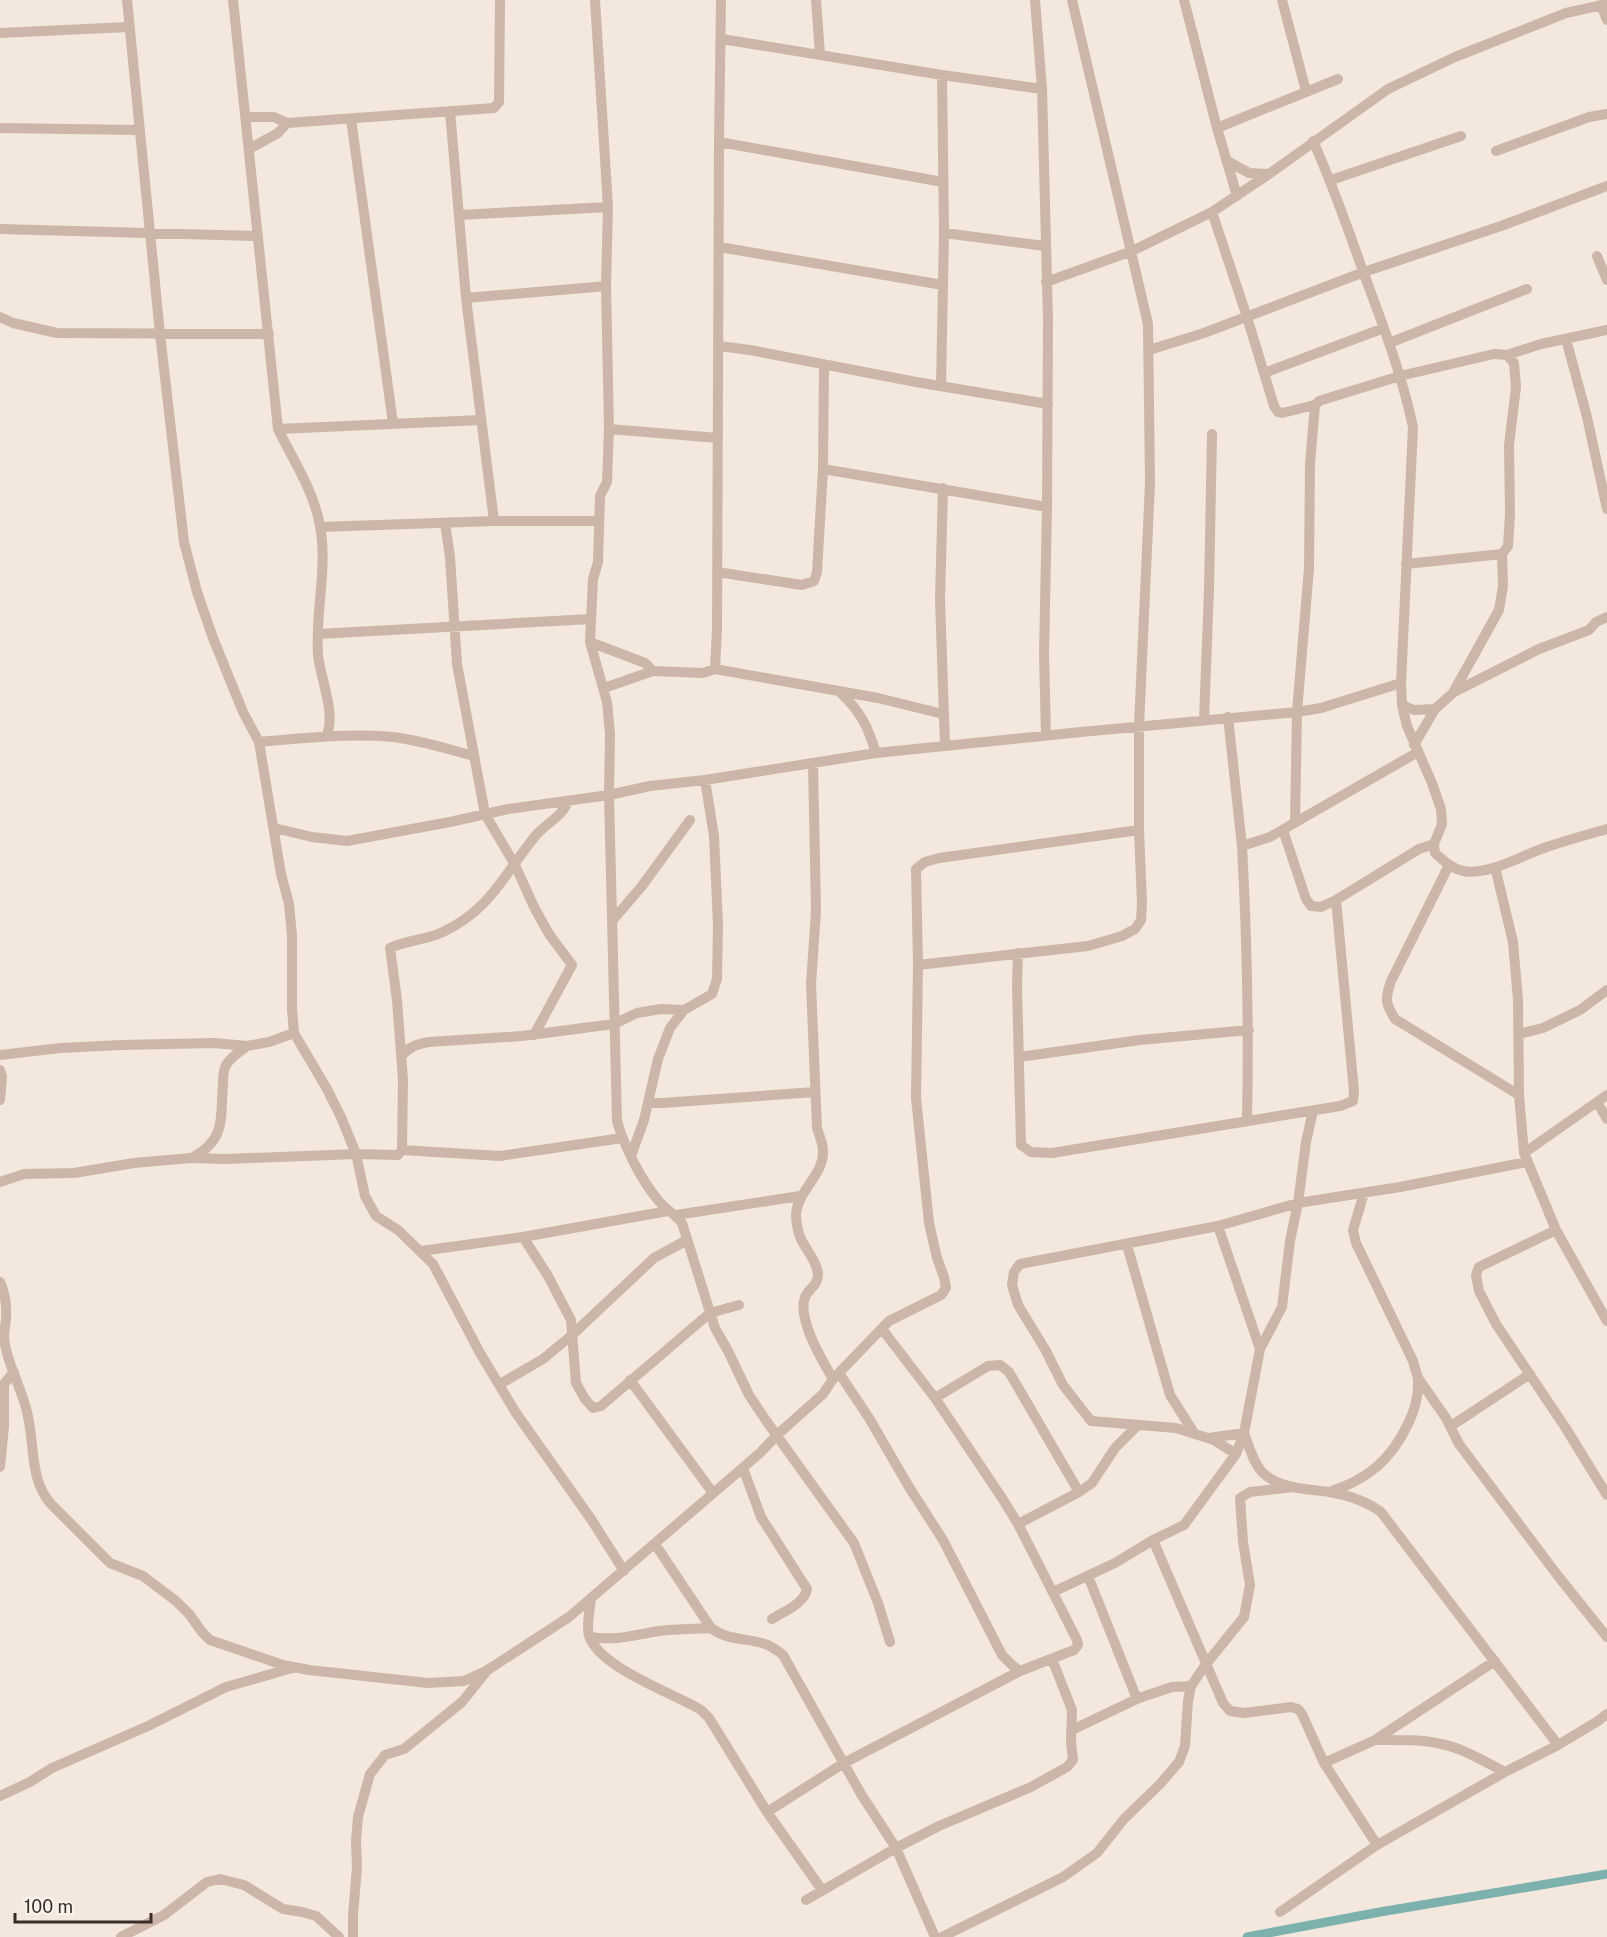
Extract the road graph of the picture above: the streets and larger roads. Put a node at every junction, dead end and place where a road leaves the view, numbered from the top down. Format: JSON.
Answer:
{"nodes":[{"id":1,"x":127,"y":0,"type":"edge"},
{"id":2,"x":233,"y":0,"type":"edge"},
{"id":3,"x":500,"y":0,"type":"edge"},
{"id":4,"x":595,"y":0,"type":"edge"},
{"id":5,"x":721,"y":0,"type":"edge"},
{"id":6,"x":816,"y":0,"type":"edge"},
{"id":7,"x":1035,"y":0,"type":"edge"},
{"id":8,"x":1072,"y":0,"type":"edge"},
{"id":9,"x":1184,"y":0,"type":"edge"},
{"id":10,"x":1282,"y":0,"type":"edge"},
{"id":11,"x":1588,"y":4,"type":"edge"},
{"id":12,"x":1604,"y":5,"type":"edge"},
{"id":13,"x":1607,"y":20,"type":"edge"},
{"id":14,"x":129,"y":27,"type":"junction"},
{"id":15,"x":0,"y":33,"type":"edge"},
{"id":16,"x":722,"y":39,"type":"junction"},
{"id":17,"x":820,"y":54,"type":"junction"},
{"id":18,"x":942,"y":75,"type":"junction"},
{"id":19,"x":1338,"y":79,"type":"dead end"},
{"id":20,"x":1042,"y":89,"type":"junction"},
{"id":21,"x":1306,"y":91,"type":"junction"},
{"id":22,"x":450,"y":111,"type":"junction"},
{"id":23,"x":1607,"y":114,"type":"edge"},
{"id":24,"x":246,"y":117,"type":"junction"},
{"id":25,"x":351,"y":119,"type":"junction"},
{"id":26,"x":287,"y":123,"type":"junction"},
{"id":27,"x":0,"y":128,"type":"edge"},
{"id":28,"x":1217,"y":128,"type":"junction"},
{"id":29,"x":139,"y":130,"type":"junction"},
{"id":30,"x":1461,"y":136,"type":"dead end"},
{"id":31,"x":1313,"y":141,"type":"junction"},
{"id":32,"x":719,"y":142,"type":"junction"},
{"id":33,"x":249,"y":149,"type":"junction"},
{"id":34,"x":1496,"y":151,"type":"dead end"},
{"id":35,"x":1227,"y":161,"type":"junction"},
{"id":36,"x":1269,"y":174,"type":"junction"},
{"id":37,"x":1331,"y":180,"type":"junction"},
{"id":38,"x":943,"y":182,"type":"junction"},
{"id":39,"x":1607,"y":186,"type":"edge"},
{"id":40,"x":1237,"y":196,"type":"junction"},
{"id":41,"x":608,"y":207,"type":"junction"},
{"id":42,"x":1212,"y":212,"type":"junction"},
{"id":43,"x":459,"y":215,"type":"junction"},
{"id":44,"x":0,"y":229,"type":"edge"},
{"id":45,"x":149,"y":232,"type":"junction"},
{"id":46,"x":944,"y":233,"type":"junction"},
{"id":47,"x":258,"y":236,"type":"junction"},
{"id":48,"x":1045,"y":246,"type":"junction"},
{"id":49,"x":719,"y":247,"type":"junction"},
{"id":50,"x":1132,"y":251,"type":"junction"},
{"id":51,"x":1597,"y":256,"type":"dead end"},
{"id":52,"x":1364,"y":272,"type":"junction"},
{"id":53,"x":1607,"y":280,"type":"edge"},
{"id":54,"x":1046,"y":282,"type":"junction"},
{"id":55,"x":943,"y":285,"type":"junction"},
{"id":56,"x":606,"y":286,"type":"junction"},
{"id":57,"x":1527,"y":289,"type":"dead end"},
{"id":58,"x":466,"y":298,"type":"junction"},
{"id":59,"x":1247,"y":317,"type":"junction"},
{"id":60,"x":0,"y":318,"type":"edge"},
{"id":61,"x":1384,"y":328,"type":"junction"},
{"id":62,"x":1607,"y":330,"type":"edge"},
{"id":63,"x":160,"y":334,"type":"junction"},
{"id":64,"x":268,"y":334,"type":"junction"},
{"id":65,"x":1566,"y":339,"type":"junction"},
{"id":66,"x":1389,"y":342,"type":"junction"},
{"id":67,"x":718,"y":346,"type":"junction"},
{"id":68,"x":1149,"y":350,"type":"junction"},
{"id":69,"x":1507,"y":355,"type":"junction"},
{"id":70,"x":824,"y":364,"type":"junction"},
{"id":71,"x":1264,"y":373,"type":"junction"},
{"id":72,"x":1400,"y":376,"type":"junction"},
{"id":73,"x":941,"y":386,"type":"junction"},
{"id":74,"x":1048,"y":404,"type":"junction"},
{"id":75,"x":1315,"y":405,"type":"junction"},
{"id":76,"x":481,"y":420,"type":"junction"},
{"id":77,"x":393,"y":423,"type":"junction"},
{"id":78,"x":278,"y":429,"type":"junction"},
{"id":79,"x":609,"y":429,"type":"junction"},
{"id":80,"x":1212,"y":434,"type":"dead end"},
{"id":81,"x":718,"y":438,"type":"junction"},
{"id":82,"x":823,"y":469,"type":"junction"},
{"id":83,"x":943,"y":488,"type":"junction"},
{"id":84,"x":1047,"y":507,"type":"junction"},
{"id":85,"x":1607,"y":509,"type":"edge"},
{"id":86,"x":494,"y":521,"type":"junction"},
{"id":87,"x":598,"y":521,"type":"junction"},
{"id":88,"x":445,"y":523,"type":"junction"},
{"id":89,"x":320,"y":527,"type":"junction"},
{"id":90,"x":1502,"y":554,"type":"junction"},
{"id":91,"x":1406,"y":564,"type":"junction"},
{"id":92,"x":717,"y":573,"type":"junction"},
{"id":93,"x":1607,"y":616,"type":"edge"},
{"id":94,"x":591,"y":619,"type":"junction"},
{"id":95,"x":455,"y":627,"type":"junction"},
{"id":96,"x":318,"y":634,"type":"junction"},
{"id":97,"x":590,"y":642,"type":"junction"},
{"id":98,"x":715,"y":669,"type":"junction"},
{"id":99,"x":653,"y":671,"type":"junction"},
{"id":100,"x":1401,"y":683,"type":"junction"},
{"id":101,"x":604,"y":688,"type":"junction"},
{"id":102,"x":1454,"y":692,"type":"junction"},
{"id":103,"x":841,"y":693,"type":"junction"},
{"id":104,"x":1402,"y":705,"type":"junction"},
{"id":105,"x":1435,"y":709,"type":"junction"},
{"id":106,"x":1297,"y":712,"type":"junction"},
{"id":107,"x":943,"y":714,"type":"junction"},
{"id":108,"x":1228,"y":717,"type":"junction"},
{"id":109,"x":1204,"y":720,"type":"junction"},
{"id":110,"x":1138,"y":726,"type":"junction"},
{"id":111,"x":1046,"y":735,"type":"junction"},
{"id":112,"x":326,"y":736,"type":"junction"},
{"id":113,"x":259,"y":742,"type":"junction"},
{"id":114,"x":945,"y":746,"type":"junction"},
{"id":115,"x":1416,"y":749,"type":"junction"},
{"id":116,"x":876,"y":753,"type":"junction"},
{"id":117,"x":474,"y":756,"type":"junction"},
{"id":118,"x":813,"y":764,"type":"junction"},
{"id":119,"x":705,"y":780,"type":"junction"},
{"id":120,"x":609,"y":795,"type":"junction"},
{"id":121,"x":568,"y":801,"type":"junction"},
{"id":122,"x":485,"y":814,"type":"junction"},
{"id":123,"x":690,"y":820,"type":"dead end"},
{"id":124,"x":1295,"y":823,"type":"junction"},
{"id":125,"x":274,"y":828,"type":"junction"},
{"id":126,"x":1607,"y":829,"type":"edge"},
{"id":127,"x":1138,"y":830,"type":"junction"},
{"id":128,"x":1283,"y":830,"type":"junction"},
{"id":129,"x":1242,"y":846,"type":"junction"},
{"id":130,"x":1435,"y":849,"type":"junction"},
{"id":131,"x":515,"y":865,"type":"junction"},
{"id":132,"x":1449,"y":865,"type":"junction"},
{"id":133,"x":1495,"y":867,"type":"junction"},
{"id":134,"x":1336,"y":900,"type":"junction"},
{"id":135,"x":612,"y":921,"type":"junction"},
{"id":136,"x":1018,"y":953,"type":"junction"},
{"id":137,"x":918,"y":965,"type":"junction"},
{"id":138,"x":1607,"y":990,"type":"edge"},
{"id":139,"x":684,"y":1010,"type":"junction"},
{"id":140,"x":614,"y":1024,"type":"junction"},
{"id":141,"x":1249,"y":1030,"type":"junction"},
{"id":142,"x":399,"y":1032,"type":"junction"},
{"id":143,"x":294,"y":1033,"type":"junction"},
{"id":144,"x":1519,"y":1034,"type":"junction"},
{"id":145,"x":534,"y":1035,"type":"junction"},
{"id":146,"x":429,"y":1042,"type":"junction"},
{"id":147,"x":247,"y":1046,"type":"junction"},
{"id":148,"x":0,"y":1054,"type":"edge"},
{"id":149,"x":401,"y":1056,"type":"junction"},
{"id":150,"x":1019,"y":1057,"type":"junction"},
{"id":151,"x":0,"y":1070,"type":"edge"},
{"id":152,"x":815,"y":1092,"type":"junction"},
{"id":153,"x":1519,"y":1095,"type":"junction"},
{"id":154,"x":1607,"y":1095,"type":"edge"},
{"id":155,"x":0,"y":1100,"type":"edge"},
{"id":156,"x":1597,"y":1102,"type":"junction"},
{"id":157,"x":648,"y":1103,"type":"junction"},
{"id":158,"x":1312,"y":1111,"type":"junction"},
{"id":159,"x":1607,"y":1119,"type":"edge"},
{"id":160,"x":1246,"y":1121,"type":"junction"},
{"id":161,"x":622,"y":1138,"type":"junction"},
{"id":162,"x":402,"y":1150,"type":"junction"},
{"id":163,"x":356,"y":1154,"type":"junction"},
{"id":164,"x":631,"y":1156,"type":"junction"},
{"id":165,"x":191,"y":1158,"type":"junction"},
{"id":166,"x":1526,"y":1158,"type":"junction"},
{"id":167,"x":0,"y":1182,"type":"edge"},
{"id":168,"x":1364,"y":1193,"type":"junction"},
{"id":169,"x":800,"y":1196,"type":"junction"},
{"id":170,"x":1298,"y":1203,"type":"junction"},
{"id":171,"x":672,"y":1213,"type":"junction"},
{"id":172,"x":1218,"y":1226,"type":"junction"},
{"id":173,"x":1556,"y":1230,"type":"junction"},
{"id":174,"x":523,"y":1237,"type":"junction"},
{"id":175,"x":687,"y":1240,"type":"junction"},
{"id":176,"x":1126,"y":1245,"type":"junction"},
{"id":177,"x":421,"y":1251,"type":"junction"},
{"id":178,"x":0,"y":1282,"type":"edge"},
{"id":179,"x":739,"y":1305,"type":"dead end"},
{"id":180,"x":710,"y":1313,"type":"junction"},
{"id":181,"x":1607,"y":1321,"type":"edge"},
{"id":182,"x":882,"y":1329,"type":"junction"},
{"id":183,"x":572,"y":1335,"type":"junction"},
{"id":184,"x":1260,"y":1350,"type":"junction"},
{"id":185,"x":14,"y":1372,"type":"junction"},
{"id":186,"x":1530,"y":1374,"type":"junction"},
{"id":187,"x":836,"y":1376,"type":"junction"},
{"id":188,"x":1418,"y":1378,"type":"junction"},
{"id":189,"x":630,"y":1380,"type":"junction"},
{"id":190,"x":500,"y":1384,"type":"junction"},
{"id":191,"x":935,"y":1398,"type":"junction"},
{"id":192,"x":1138,"y":1425,"type":"junction"},
{"id":193,"x":1451,"y":1426,"type":"junction"},
{"id":194,"x":1194,"y":1433,"type":"junction"},
{"id":195,"x":1244,"y":1433,"type":"junction"},
{"id":196,"x":777,"y":1435,"type":"junction"},
{"id":197,"x":1208,"y":1438,"type":"junction"},
{"id":198,"x":1236,"y":1454,"type":"junction"},
{"id":199,"x":0,"y":1467,"type":"edge"},
{"id":200,"x":743,"y":1468,"type":"junction"},
{"id":201,"x":1294,"y":1487,"type":"junction"},
{"id":202,"x":1079,"y":1492,"type":"junction"},
{"id":203,"x":1329,"y":1492,"type":"junction"},
{"id":204,"x":713,"y":1493,"type":"junction"},
{"id":205,"x":1607,"y":1495,"type":"edge"},
{"id":206,"x":1018,"y":1524,"type":"junction"},
{"id":207,"x":1153,"y":1540,"type":"junction"},
{"id":208,"x":654,"y":1544,"type":"junction"},
{"id":209,"x":624,"y":1571,"type":"junction"},
{"id":210,"x":1088,"y":1576,"type":"junction"},
{"id":211,"x":1053,"y":1592,"type":"junction"},
{"id":212,"x":591,"y":1598,"type":"junction"},
{"id":213,"x":772,"y":1619,"type":"dead end"},
{"id":214,"x":711,"y":1628,"type":"junction"},
{"id":215,"x":590,"y":1637,"type":"junction"},
{"id":216,"x":1607,"y":1637,"type":"edge"},
{"id":217,"x":890,"y":1642,"type":"dead end"},
{"id":218,"x":1052,"y":1659,"type":"junction"},
{"id":219,"x":1495,"y":1661,"type":"junction"},
{"id":220,"x":1206,"y":1664,"type":"junction"},
{"id":221,"x":295,"y":1667,"type":"junction"},
{"id":222,"x":486,"y":1671,"type":"junction"},
{"id":223,"x":1020,"y":1671,"type":"junction"},
{"id":224,"x":1191,"y":1686,"type":"junction"},
{"id":225,"x":1139,"y":1698,"type":"junction"},
{"id":226,"x":1607,"y":1714,"type":"edge"},
{"id":227,"x":1072,"y":1730,"type":"junction"},
{"id":228,"x":1375,"y":1740,"type":"junction"},
{"id":229,"x":1558,"y":1745,"type":"junction"},
{"id":230,"x":844,"y":1763,"type":"junction"},
{"id":231,"x":1324,"y":1763,"type":"junction"},
{"id":232,"x":1505,"y":1772,"type":"junction"},
{"id":233,"x":0,"y":1796,"type":"edge"},
{"id":234,"x":767,"y":1812,"type":"junction"},
{"id":235,"x":1377,"y":1845,"type":"junction"},
{"id":236,"x":896,"y":1848,"type":"junction"},
{"id":237,"x":822,"y":1890,"type":"junction"},
{"id":238,"x":806,"y":1900,"type":"dead end"},
{"id":239,"x":1280,"y":1912,"type":"dead end"},
{"id":240,"x":120,"y":1937,"type":"edge"},
{"id":241,"x":339,"y":1937,"type":"edge"},
{"id":242,"x":353,"y":1937,"type":"edge"},
{"id":243,"x":935,"y":1937,"type":"edge"},
{"id":244,"x":942,"y":1937,"type":"edge"}],
"edges":[{"from":1,"to":14,"type":"street"},
{"from":2,"to":24,"type":"street"},
{"from":3,"to":22,"type":"street"},
{"from":4,"to":41,"type":"street"},
{"from":5,"to":16,"type":"street"},
{"from":6,"to":17,"type":"street"},
{"from":7,"to":20,"type":"street"},
{"from":8,"to":50,"type":"street"},
{"from":9,"to":28,"type":"street"},
{"from":10,"to":21,"type":"street"},
{"from":11,"to":12,"type":"street"},
{"from":11,"to":31,"type":"street"},
{"from":12,"to":13,"type":"street"},
{"from":14,"to":15,"type":"street"},
{"from":14,"to":29,"type":"street"},
{"from":16,"to":17,"type":"street"},
{"from":16,"to":32,"type":"street"},
{"from":17,"to":18,"type":"street"},
{"from":18,"to":20,"type":"street"},
{"from":18,"to":38,"type":"street"},
{"from":19,"to":21,"type":"street"},
{"from":20,"to":48,"type":"street"},
{"from":21,"to":28,"type":"street"},
{"from":22,"to":25,"type":"street"},
{"from":22,"to":43,"type":"street"},
{"from":23,"to":34,"type":"street"},
{"from":24,"to":26,"type":"street"},
{"from":24,"to":33,"type":"street"},
{"from":25,"to":26,"type":"street"},
{"from":25,"to":77,"type":"street"},
{"from":26,"to":33,"type":"street"},
{"from":27,"to":29,"type":"street"},
{"from":28,"to":35,"type":"street"},
{"from":29,"to":45,"type":"street"},
{"from":30,"to":37,"type":"street"},
{"from":31,"to":36,"type":"street"},
{"from":31,"to":37,"type":"street"},
{"from":32,"to":38,"type":"street"},
{"from":32,"to":49,"type":"street"},
{"from":33,"to":47,"type":"street"},
{"from":35,"to":36,"type":"street"},
{"from":35,"to":40,"type":"street"},
{"from":36,"to":40,"type":"street"},
{"from":37,"to":52,"type":"street"},
{"from":38,"to":46,"type":"street"},
{"from":39,"to":52,"type":"street"},
{"from":40,"to":42,"type":"street"},
{"from":41,"to":43,"type":"street"},
{"from":41,"to":56,"type":"street"},
{"from":42,"to":50,"type":"street"},
{"from":42,"to":59,"type":"street"},
{"from":43,"to":58,"type":"street"},
{"from":44,"to":45,"type":"street"},
{"from":45,"to":47,"type":"street"},
{"from":45,"to":63,"type":"street"},
{"from":46,"to":48,"type":"street"},
{"from":46,"to":55,"type":"street"},
{"from":47,"to":64,"type":"street"},
{"from":48,"to":54,"type":"street"},
{"from":49,"to":55,"type":"street"},
{"from":49,"to":67,"type":"street"},
{"from":50,"to":54,"type":"street"},
{"from":50,"to":68,"type":"street"},
{"from":51,"to":53,"type":"street"},
{"from":52,"to":59,"type":"street"},
{"from":52,"to":61,"type":"street"},
{"from":54,"to":74,"type":"street"},
{"from":55,"to":73,"type":"street"},
{"from":56,"to":58,"type":"street"},
{"from":56,"to":79,"type":"street"},
{"from":57,"to":66,"type":"street"},
{"from":58,"to":76,"type":"street"},
{"from":59,"to":68,"type":"street"},
{"from":59,"to":71,"type":"street"},
{"from":60,"to":63,"type":"street"},
{"from":61,"to":66,"type":"street"},
{"from":61,"to":71,"type":"street"},
{"from":62,"to":65,"type":"street"},
{"from":63,"to":64,"type":"street"},
{"from":63,"to":113,"type":"street"},
{"from":64,"to":78,"type":"street"},
{"from":65,"to":69,"type":"street"},
{"from":65,"to":85,"type":"street"},
{"from":66,"to":72,"type":"street"},
{"from":67,"to":70,"type":"street"},
{"from":67,"to":81,"type":"street"},
{"from":68,"to":110,"type":"street"},
{"from":69,"to":72,"type":"street"},
{"from":69,"to":90,"type":"street"},
{"from":70,"to":73,"type":"street"},
{"from":70,"to":82,"type":"street"},
{"from":71,"to":75,"type":"street"},
{"from":72,"to":75,"type":"street"},
{"from":72,"to":91,"type":"street"},
{"from":73,"to":74,"type":"street"},
{"from":74,"to":84,"type":"street"},
{"from":75,"to":106,"type":"street"},
{"from":76,"to":77,"type":"street"},
{"from":76,"to":86,"type":"street"},
{"from":77,"to":78,"type":"street"},
{"from":78,"to":89,"type":"street"},
{"from":79,"to":81,"type":"street"},
{"from":79,"to":87,"type":"street"},
{"from":80,"to":109,"type":"street"},
{"from":81,"to":92,"type":"street"},
{"from":82,"to":83,"type":"street"},
{"from":82,"to":92,"type":"street"},
{"from":83,"to":84,"type":"street"},
{"from":83,"to":107,"type":"street"},
{"from":84,"to":111,"type":"street"},
{"from":86,"to":87,"type":"street"},
{"from":86,"to":88,"type":"street"},
{"from":87,"to":94,"type":"street"},
{"from":88,"to":89,"type":"street"},
{"from":88,"to":95,"type":"street"},
{"from":89,"to":96,"type":"street"},
{"from":90,"to":91,"type":"street"},
{"from":90,"to":102,"type":"street"},
{"from":91,"to":100,"type":"street"},
{"from":92,"to":98,"type":"street"},
{"from":93,"to":102,"type":"street"},
{"from":94,"to":95,"type":"street"},
{"from":94,"to":97,"type":"street"},
{"from":95,"to":96,"type":"street"},
{"from":95,"to":117,"type":"street"},
{"from":96,"to":112,"type":"street"},
{"from":97,"to":99,"type":"street"},
{"from":97,"to":101,"type":"street"},
{"from":98,"to":99,"type":"street"},
{"from":98,"to":103,"type":"street"},
{"from":99,"to":101,"type":"street"},
{"from":100,"to":104,"type":"street"},
{"from":100,"to":106,"type":"street"},
{"from":101,"to":120,"type":"street"},
{"from":102,"to":105,"type":"street"},
{"from":103,"to":107,"type":"street"},
{"from":103,"to":116,"type":"street"},
{"from":104,"to":105,"type":"street"},
{"from":104,"to":115,"type":"street"},
{"from":105,"to":115,"type":"street"},
{"from":106,"to":108,"type":"street"},
{"from":106,"to":124,"type":"street"},
{"from":107,"to":114,"type":"street"},
{"from":108,"to":109,"type":"street"},
{"from":108,"to":129,"type":"street"},
{"from":109,"to":110,"type":"street"},
{"from":110,"to":111,"type":"street"},
{"from":110,"to":127,"type":"street"},
{"from":111,"to":114,"type":"street"},
{"from":112,"to":113,"type":"street"},
{"from":112,"to":117,"type":"street"},
{"from":113,"to":125,"type":"street"},
{"from":114,"to":116,"type":"street"},
{"from":115,"to":124,"type":"street"},
{"from":115,"to":130,"type":"street"},
{"from":116,"to":118,"type":"street"},
{"from":117,"to":122,"type":"street"},
{"from":118,"to":119,"type":"street"},
{"from":118,"to":152,"type":"street"},
{"from":119,"to":120,"type":"street"},
{"from":119,"to":139,"type":"street"},
{"from":120,"to":121,"type":"street"},
{"from":120,"to":135,"type":"street"},
{"from":121,"to":122,"type":"street"},
{"from":121,"to":131,"type":"street"},
{"from":122,"to":125,"type":"street"},
{"from":122,"to":131,"type":"street"},
{"from":123,"to":135,"type":"street"},
{"from":124,"to":128,"type":"street"},
{"from":125,"to":143,"type":"street"},
{"from":126,"to":133,"type":"street"},
{"from":127,"to":136,"type":"street"},
{"from":127,"to":137,"type":"street"},
{"from":128,"to":129,"type":"street"},
{"from":128,"to":134,"type":"street"},
{"from":129,"to":141,"type":"street"},
{"from":130,"to":132,"type":"street"},
{"from":130,"to":134,"type":"street"},
{"from":131,"to":142,"type":"street"},
{"from":131,"to":145,"type":"street"},
{"from":132,"to":133,"type":"street"},
{"from":132,"to":153,"type":"street"},
{"from":133,"to":144,"type":"street"},
{"from":134,"to":158,"type":"street"},
{"from":135,"to":140,"type":"street"},
{"from":136,"to":137,"type":"street"},
{"from":136,"to":150,"type":"street"},
{"from":137,"to":182,"type":"street"},
{"from":138,"to":144,"type":"street"},
{"from":139,"to":140,"type":"street"},
{"from":139,"to":157,"type":"street"},
{"from":140,"to":145,"type":"street"},
{"from":140,"to":161,"type":"street"},
{"from":141,"to":150,"type":"street"},
{"from":141,"to":160,"type":"street"},
{"from":142,"to":146,"type":"street"},
{"from":142,"to":149,"type":"street"},
{"from":143,"to":147,"type":"street"},
{"from":143,"to":163,"type":"street"},
{"from":144,"to":153,"type":"street"},
{"from":145,"to":146,"type":"street"},
{"from":146,"to":149,"type":"street"},
{"from":147,"to":148,"type":"street"},
{"from":147,"to":165,"type":"street"},
{"from":149,"to":162,"type":"street"},
{"from":150,"to":160,"type":"street"},
{"from":151,"to":155,"type":"street"},
{"from":152,"to":157,"type":"street"},
{"from":152,"to":169,"type":"street"},
{"from":153,"to":166,"type":"street"},
{"from":154,"to":156,"type":"street"},
{"from":156,"to":159,"type":"street"},
{"from":156,"to":166,"type":"street"},
{"from":157,"to":164,"type":"street"},
{"from":158,"to":160,"type":"street"},
{"from":158,"to":170,"type":"street"},
{"from":161,"to":162,"type":"street"},
{"from":161,"to":164,"type":"street"},
{"from":162,"to":163,"type":"street"},
{"from":163,"to":165,"type":"street"},
{"from":163,"to":177,"type":"street"},
{"from":164,"to":171,"type":"street"},
{"from":165,"to":167,"type":"street"},
{"from":166,"to":168,"type":"street"},
{"from":166,"to":173,"type":"street"},
{"from":168,"to":170,"type":"street"},
{"from":168,"to":188,"type":"street"},
{"from":169,"to":171,"type":"street"},
{"from":169,"to":187,"type":"street"},
{"from":170,"to":172,"type":"street"},
{"from":170,"to":184,"type":"street"},
{"from":171,"to":174,"type":"street"},
{"from":171,"to":175,"type":"street"},
{"from":172,"to":176,"type":"street"},
{"from":172,"to":184,"type":"street"},
{"from":173,"to":181,"type":"street"},
{"from":173,"to":186,"type":"street"},
{"from":174,"to":177,"type":"street"},
{"from":174,"to":183,"type":"street"},
{"from":175,"to":180,"type":"street"},
{"from":175,"to":183,"type":"street"},
{"from":176,"to":192,"type":"street"},
{"from":176,"to":194,"type":"street"},
{"from":177,"to":190,"type":"street"},
{"from":178,"to":185,"type":"street"},
{"from":179,"to":180,"type":"street"},
{"from":180,"to":189,"type":"street"},
{"from":180,"to":196,"type":"street"},
{"from":182,"to":187,"type":"street"},
{"from":182,"to":191,"type":"street"},
{"from":183,"to":189,"type":"street"},
{"from":183,"to":190,"type":"street"},
{"from":184,"to":195,"type":"street"},
{"from":185,"to":199,"type":"street"},
{"from":185,"to":221,"type":"street"},
{"from":186,"to":193,"type":"street"},
{"from":186,"to":205,"type":"street"},
{"from":187,"to":196,"type":"street"},
{"from":187,"to":223,"type":"street"},
{"from":188,"to":193,"type":"street"},
{"from":188,"to":203,"type":"street"},
{"from":189,"to":204,"type":"street"},
{"from":190,"to":209,"type":"street"},
{"from":191,"to":202,"type":"street"},
{"from":191,"to":206,"type":"street"},
{"from":192,"to":194,"type":"street"},
{"from":192,"to":202,"type":"street"},
{"from":193,"to":216,"type":"street"},
{"from":194,"to":197,"type":"street"},
{"from":195,"to":197,"type":"street"},
{"from":195,"to":198,"type":"street"},
{"from":195,"to":201,"type":"street"},
{"from":196,"to":200,"type":"street"},
{"from":196,"to":217,"type":"street"},
{"from":197,"to":198,"type":"street"},
{"from":198,"to":207,"type":"street"},
{"from":200,"to":204,"type":"street"},
{"from":200,"to":213,"type":"street"},
{"from":201,"to":203,"type":"street"},
{"from":201,"to":220,"type":"street"},
{"from":202,"to":206,"type":"street"},
{"from":203,"to":219,"type":"street"},
{"from":204,"to":208,"type":"street"},
{"from":206,"to":211,"type":"street"},
{"from":207,"to":210,"type":"street"},
{"from":207,"to":220,"type":"street"},
{"from":208,"to":209,"type":"street"},
{"from":208,"to":214,"type":"street"},
{"from":209,"to":212,"type":"street"},
{"from":210,"to":211,"type":"street"},
{"from":210,"to":225,"type":"street"},
{"from":211,"to":218,"type":"street"},
{"from":212,"to":215,"type":"street"},
{"from":212,"to":222,"type":"street"},
{"from":214,"to":215,"type":"street"},
{"from":214,"to":230,"type":"street"},
{"from":215,"to":234,"type":"street"},
{"from":218,"to":223,"type":"street"},
{"from":218,"to":227,"type":"street"},
{"from":219,"to":228,"type":"street"},
{"from":219,"to":229,"type":"street"},
{"from":220,"to":224,"type":"street"},
{"from":220,"to":231,"type":"street"},
{"from":221,"to":222,"type":"street"},
{"from":221,"to":233,"type":"street"},
{"from":222,"to":242,"type":"street"},
{"from":223,"to":230,"type":"street"},
{"from":224,"to":225,"type":"street"},
{"from":224,"to":244,"type":"street"},
{"from":225,"to":227,"type":"street"},
{"from":226,"to":229,"type":"street"},
{"from":227,"to":236,"type":"street"},
{"from":228,"to":231,"type":"street"},
{"from":228,"to":232,"type":"street"},
{"from":229,"to":232,"type":"street"},
{"from":230,"to":234,"type":"street"},
{"from":230,"to":236,"type":"street"},
{"from":231,"to":235,"type":"street"},
{"from":232,"to":235,"type":"street"},
{"from":234,"to":237,"type":"street"},
{"from":235,"to":239,"type":"street"},
{"from":236,"to":237,"type":"street"},
{"from":236,"to":243,"type":"street"},
{"from":237,"to":238,"type":"street"},
{"from":240,"to":241,"type":"street"}]}
